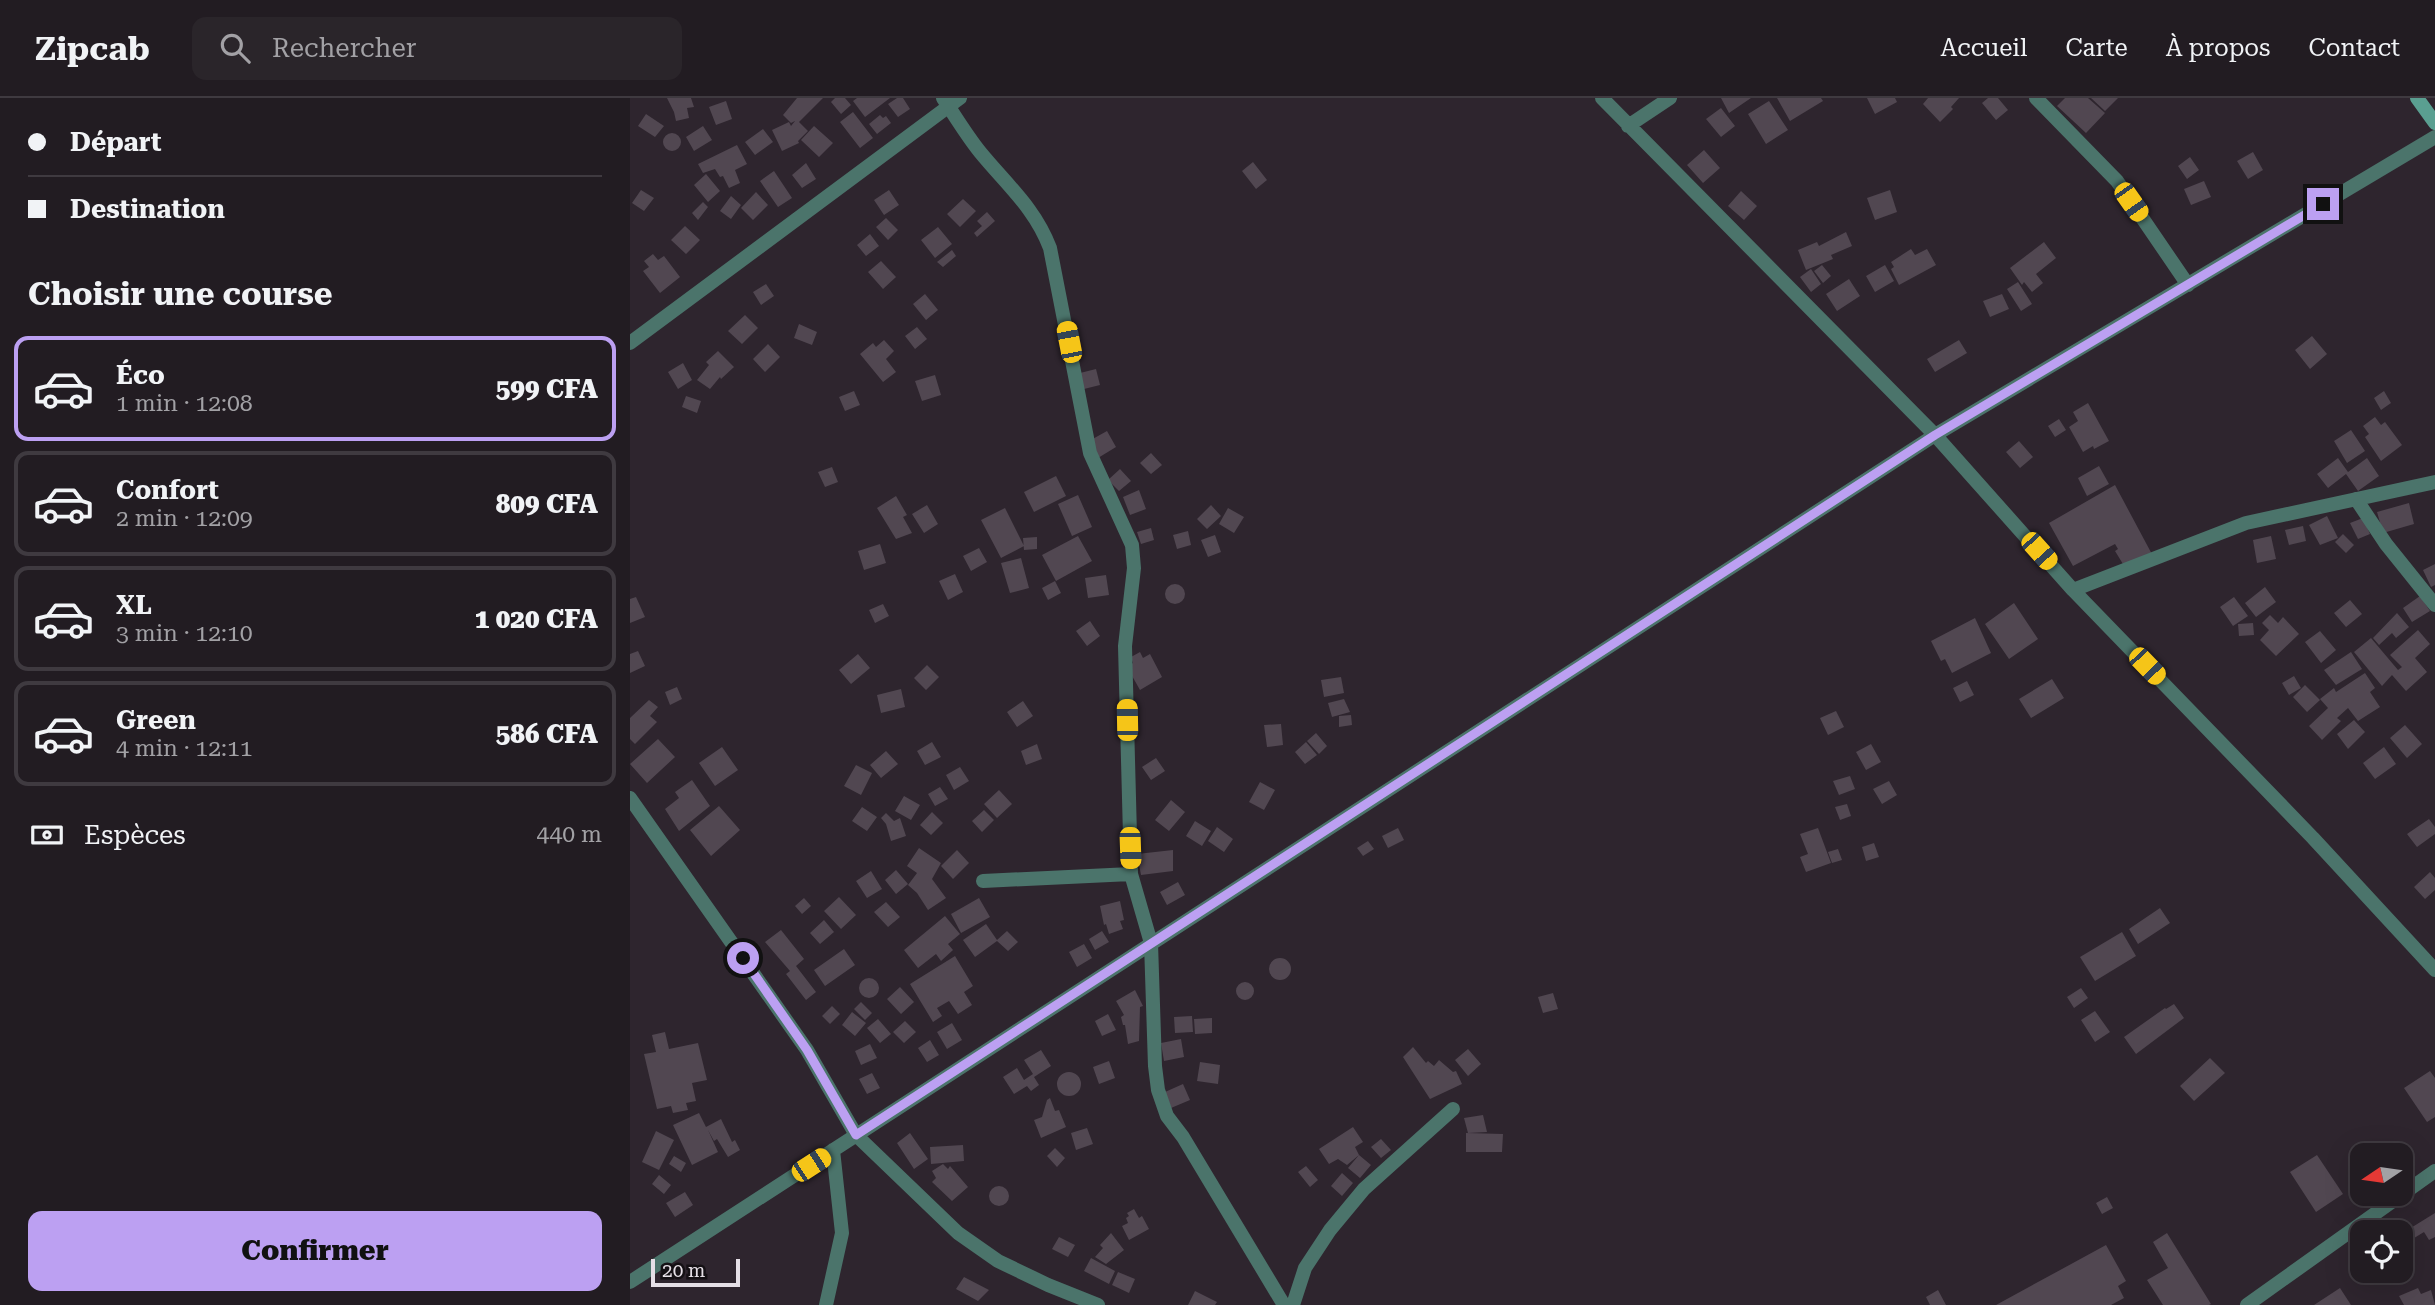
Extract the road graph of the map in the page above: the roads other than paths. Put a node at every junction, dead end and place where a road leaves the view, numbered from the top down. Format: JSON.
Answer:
{"nodes":[{"id":1,"x":1602,"y":98,"type":"edge"},
{"id":2,"x":1670,"y":98,"type":"edge"},
{"id":3,"x":2036,"y":98,"type":"edge"},
{"id":4,"x":2417,"y":98,"type":"edge"},
{"id":5,"x":951,"y":101,"type":"edge"},
{"id":6,"x":2435,"y":123,"type":"edge"},
{"id":7,"x":1628,"y":126,"type":"junction"},
{"id":8,"x":2435,"y":137,"type":"edge"},
{"id":9,"x":2188,"y":285,"type":"junction"},
{"id":10,"x":630,"y":342,"type":"edge"},
{"id":11,"x":1935,"y":435,"type":"junction"},
{"id":12,"x":2435,"y":482,"type":"edge"},
{"id":13,"x":2356,"y":499,"type":"junction"},
{"id":14,"x":2073,"y":590,"type":"junction"},
{"id":15,"x":2435,"y":605,"type":"edge"},
{"id":16,"x":630,"y":798,"type":"edge"},
{"id":17,"x":1131,"y":874,"type":"junction"},
{"id":18,"x":983,"y":881,"type":"dead end"},
{"id":19,"x":1151,"y":943,"type":"junction"},
{"id":20,"x":2435,"y":970,"type":"edge"},
{"id":21,"x":1453,"y":1109,"type":"dead end"},
{"id":22,"x":856,"y":1135,"type":"junction"},
{"id":23,"x":834,"y":1150,"type":"junction"},
{"id":24,"x":2435,"y":1171,"type":"edge"},
{"id":25,"x":630,"y":1282,"type":"edge"},
{"id":26,"x":826,"y":1305,"type":"edge"},
{"id":27,"x":1098,"y":1305,"type":"edge"},
{"id":28,"x":1284,"y":1305,"type":"edge"},
{"id":29,"x":1293,"y":1305,"type":"edge"},
{"id":30,"x":2247,"y":1305,"type":"edge"}],
"edges":[{"from":1,"to":7,"type":"street"},
{"from":2,"to":7,"type":"street"},
{"from":3,"to":9,"type":"street"},
{"from":4,"to":6,"type":"main road"},
{"from":5,"to":10,"type":"street"},
{"from":5,"to":17,"type":"street"},
{"from":7,"to":11,"type":"street"},
{"from":8,"to":9,"type":"street"},
{"from":9,"to":11,"type":"street"},
{"from":11,"to":14,"type":"street"},
{"from":11,"to":19,"type":"street"},
{"from":12,"to":13,"type":"street"},
{"from":13,"to":14,"type":"street"},
{"from":13,"to":15,"type":"street"},
{"from":14,"to":20,"type":"street"},
{"from":16,"to":22,"type":"street"},
{"from":17,"to":18,"type":"street"},
{"from":17,"to":19,"type":"street"},
{"from":19,"to":22,"type":"street"},
{"from":19,"to":28,"type":"street"},
{"from":21,"to":29,"type":"street"},
{"from":22,"to":23,"type":"street"},
{"from":22,"to":27,"type":"street"},
{"from":23,"to":25,"type":"street"},
{"from":23,"to":26,"type":"street"},
{"from":24,"to":30,"type":"street"}]}
